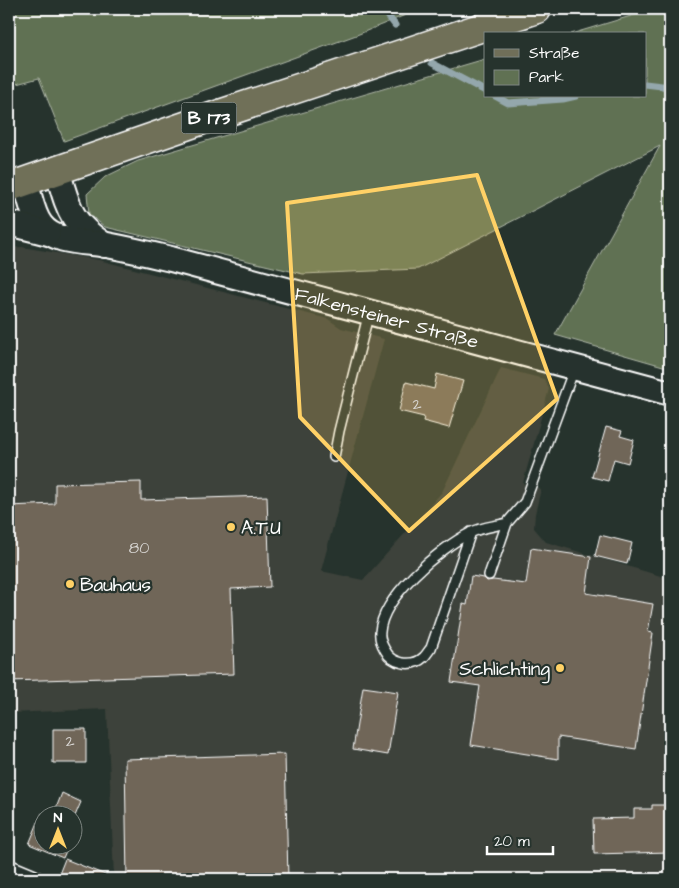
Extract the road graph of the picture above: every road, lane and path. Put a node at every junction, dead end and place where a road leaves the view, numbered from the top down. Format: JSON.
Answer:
{"nodes":[{"id":1,"x":537,"y":9,"type":"edge"},
{"id":2,"x":57,"y":170,"type":"junction"},
{"id":3,"x":17,"y":184,"type":"edge"},
{"id":4,"x":9,"y":223,"type":"edge"},
{"id":5,"x":48,"y":233,"type":"junction"},
{"id":6,"x":104,"y":244,"type":"junction"},
{"id":7,"x":369,"y":312,"type":"junction"},
{"id":8,"x":574,"y":366,"type":"junction"},
{"id":9,"x":670,"y":393,"type":"edge"},
{"id":10,"x":334,"y":457,"type":"dead end"},
{"id":11,"x":507,"y":523,"type":"junction"},
{"id":12,"x":471,"y":532,"type":"junction"},
{"id":13,"x":489,"y":575,"type":"dead end"},
{"id":14,"x":9,"y":869,"type":"edge"},
{"id":15,"x":33,"y":879,"type":"edge"}],
"edges":[{"from":1,"to":2,"type":"main road","number":"B 173"},
{"from":2,"to":3,"type":"main road","number":"B 173"},
{"from":2,"to":6,"type":"main road","name":"Falkensteiner Straße"},
{"from":3,"to":5,"type":"main road"},
{"from":4,"to":5,"type":"main road","name":"Falkensteiner Straße"},
{"from":5,"to":6,"type":"main road","name":"Falkensteiner Straße"},
{"from":6,"to":7,"type":"main road","name":"Falkensteiner Straße"},
{"from":7,"to":8,"type":"main road","name":"Falkensteiner Straße"},
{"from":7,"to":10,"type":"lane"},
{"from":8,"to":9,"type":"main road","name":"Falkensteiner Straße"},
{"from":8,"to":11,"type":"lane"},
{"from":11,"to":12,"type":"lane"},
{"from":11,"to":13,"type":"lane"},
{"from":12,"to":12,"type":"lane"},
{"from":14,"to":15,"type":"street"}]}
